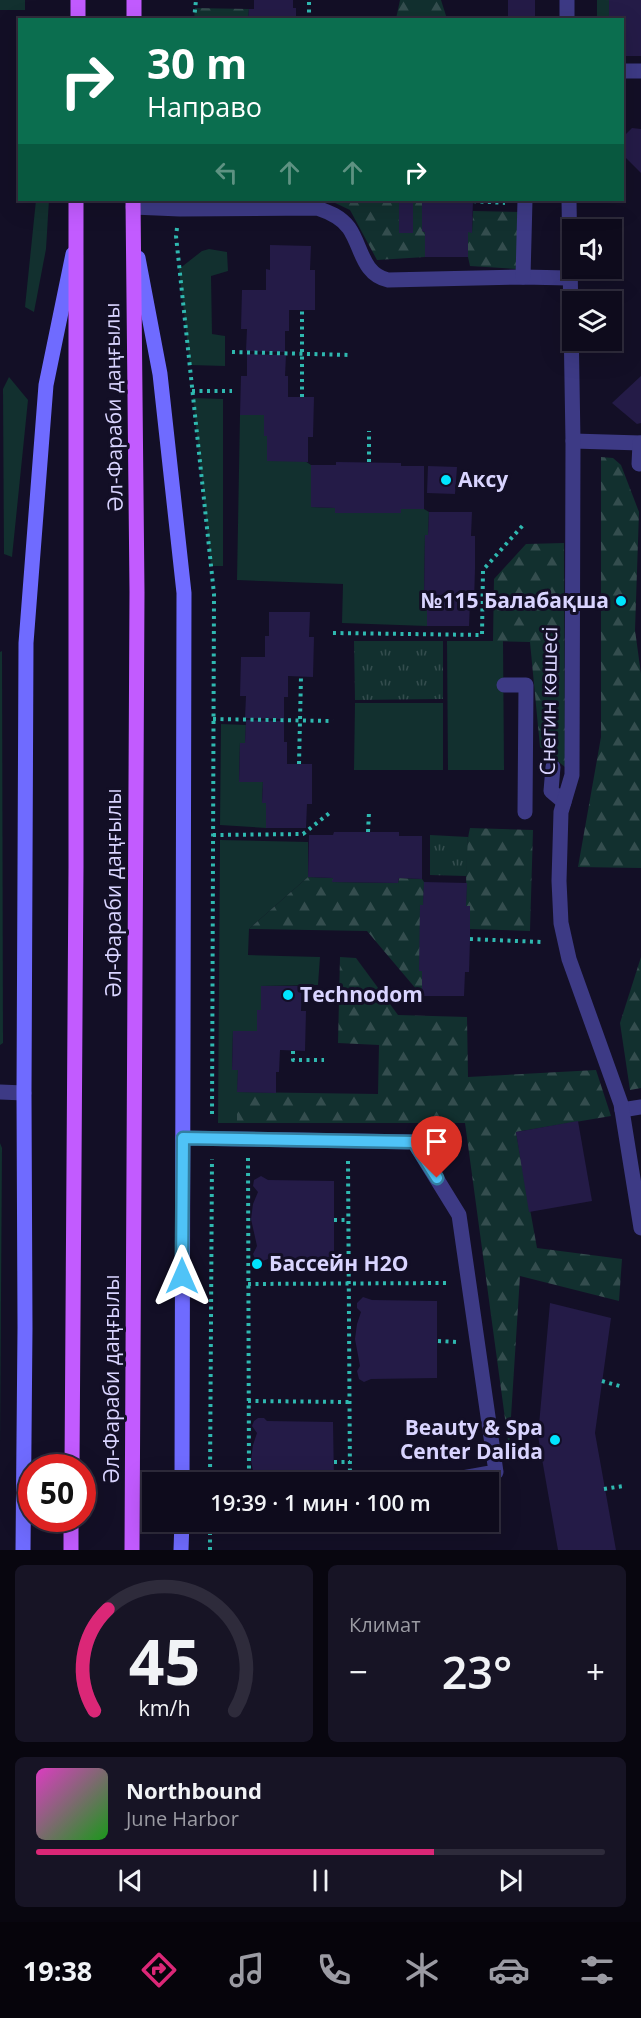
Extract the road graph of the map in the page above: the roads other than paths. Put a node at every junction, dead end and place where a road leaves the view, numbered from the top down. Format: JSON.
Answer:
{"nodes":[{"id":1,"x":78,"y":0,"type":"edge"},
{"id":2,"x":134,"y":0,"type":"edge"},
{"id":3,"x":567,"y":0,"type":"edge"},
{"id":4,"x":78,"y":18,"type":"edge"},
{"id":5,"x":134,"y":18,"type":"edge"},
{"id":6,"x":567,"y":18,"type":"edge"},
{"id":7,"x":624,"y":71,"type":"edge"},
{"id":8,"x":641,"y":71,"type":"edge"},
{"id":9,"x":75,"y":201,"type":"edge"},
{"id":10,"x":569,"y":201,"type":"edge"},
{"id":11,"x":525,"y":202,"type":"edge"},
{"id":12,"x":133,"y":203,"type":"edge"},
{"id":13,"x":569,"y":219,"type":"edge"},
{"id":14,"x":133,"y":236,"type":"junction"},
{"id":15,"x":75,"y":242,"type":"junction"},
{"id":16,"x":523,"y":277,"type":"junction"},
{"id":17,"x":562,"y":278,"type":"edge"},
{"id":18,"x":569,"y":279,"type":"edge"},
{"id":19,"x":573,"y":441,"type":"junction"},
{"id":20,"x":640,"y":443,"type":"edge"},
{"id":21,"x":639,"y":464,"type":"dead end"},
{"id":22,"x":504,"y":685,"type":"dead end"},
{"id":23,"x":553,"y":767,"type":"dead end"},
{"id":24,"x":564,"y":802,"type":"junction"},
{"id":25,"x":525,"y":813,"type":"dead end"},
{"id":26,"x":0,"y":1092,"type":"edge"},
{"id":27,"x":24,"y":1093,"type":"junction"},
{"id":28,"x":641,"y":1107,"type":"edge"},
{"id":29,"x":622,"y":1110,"type":"junction"},
{"id":30,"x":183,"y":1138,"type":"junction"},
{"id":31,"x":641,"y":1228,"type":"edge"},
{"id":32,"x":72,"y":1454,"type":"edge"},
{"id":33,"x":182,"y":1472,"type":"edge"},
{"id":34,"x":496,"y":1472,"type":"edge"},
{"id":35,"x":71,"y":1532,"type":"edge"},
{"id":36,"x":182,"y":1532,"type":"edge"},
{"id":37,"x":23,"y":1550,"type":"edge"},
{"id":38,"x":71,"y":1550,"type":"edge"},
{"id":39,"x":132,"y":1550,"type":"edge"},
{"id":40,"x":182,"y":1550,"type":"edge"}],
"edges":[{"from":1,"to":4,"type":"main road"},
{"from":2,"to":5,"type":"main road"},
{"from":3,"to":6,"type":"street"},
{"from":7,"to":8,"type":"street"},
{"from":9,"to":15,"type":"main road","name":"Әл-Фараби даңғылы"},
{"from":10,"to":13,"type":"street","name":"Снегин көшесі"},
{"from":11,"to":16,"type":"street"},
{"from":12,"to":14,"type":"main road","name":"Әл-Фараби даңғылы"},
{"from":12,"to":16,"type":"street"},
{"from":14,"to":30,"type":"main road","name":"Әл-Фараби даңғылы"},
{"from":14,"to":39,"type":"main road","name":"Әл-Фараби даңғылы"},
{"from":15,"to":27,"type":"main road"},
{"from":15,"to":32,"type":"main road","name":"Әл-Фараби даңғылы"},
{"from":16,"to":17,"type":"street"},
{"from":18,"to":19,"type":"street","name":"Снегин көшесі"},
{"from":19,"to":20,"type":"street"},
{"from":19,"to":24,"type":"street","name":"Снегин көшесі"},
{"from":20,"to":21,"type":"street"},
{"from":22,"to":25,"type":"street"},
{"from":23,"to":24,"type":"street"},
{"from":24,"to":29,"type":"street","name":"Снегин көшесі"},
{"from":26,"to":27,"type":"street"},
{"from":27,"to":37,"type":"main road"},
{"from":28,"to":29,"type":"street"},
{"from":29,"to":31,"type":"street","name":"Снегин көшесі"},
{"from":30,"to":33,"type":"main road","name":"Әл-Фараби даңғылы"},
{"from":30,"to":34,"type":"street"},
{"from":35,"to":38,"type":"main road"},
{"from":36,"to":40,"type":"main road"}]}
